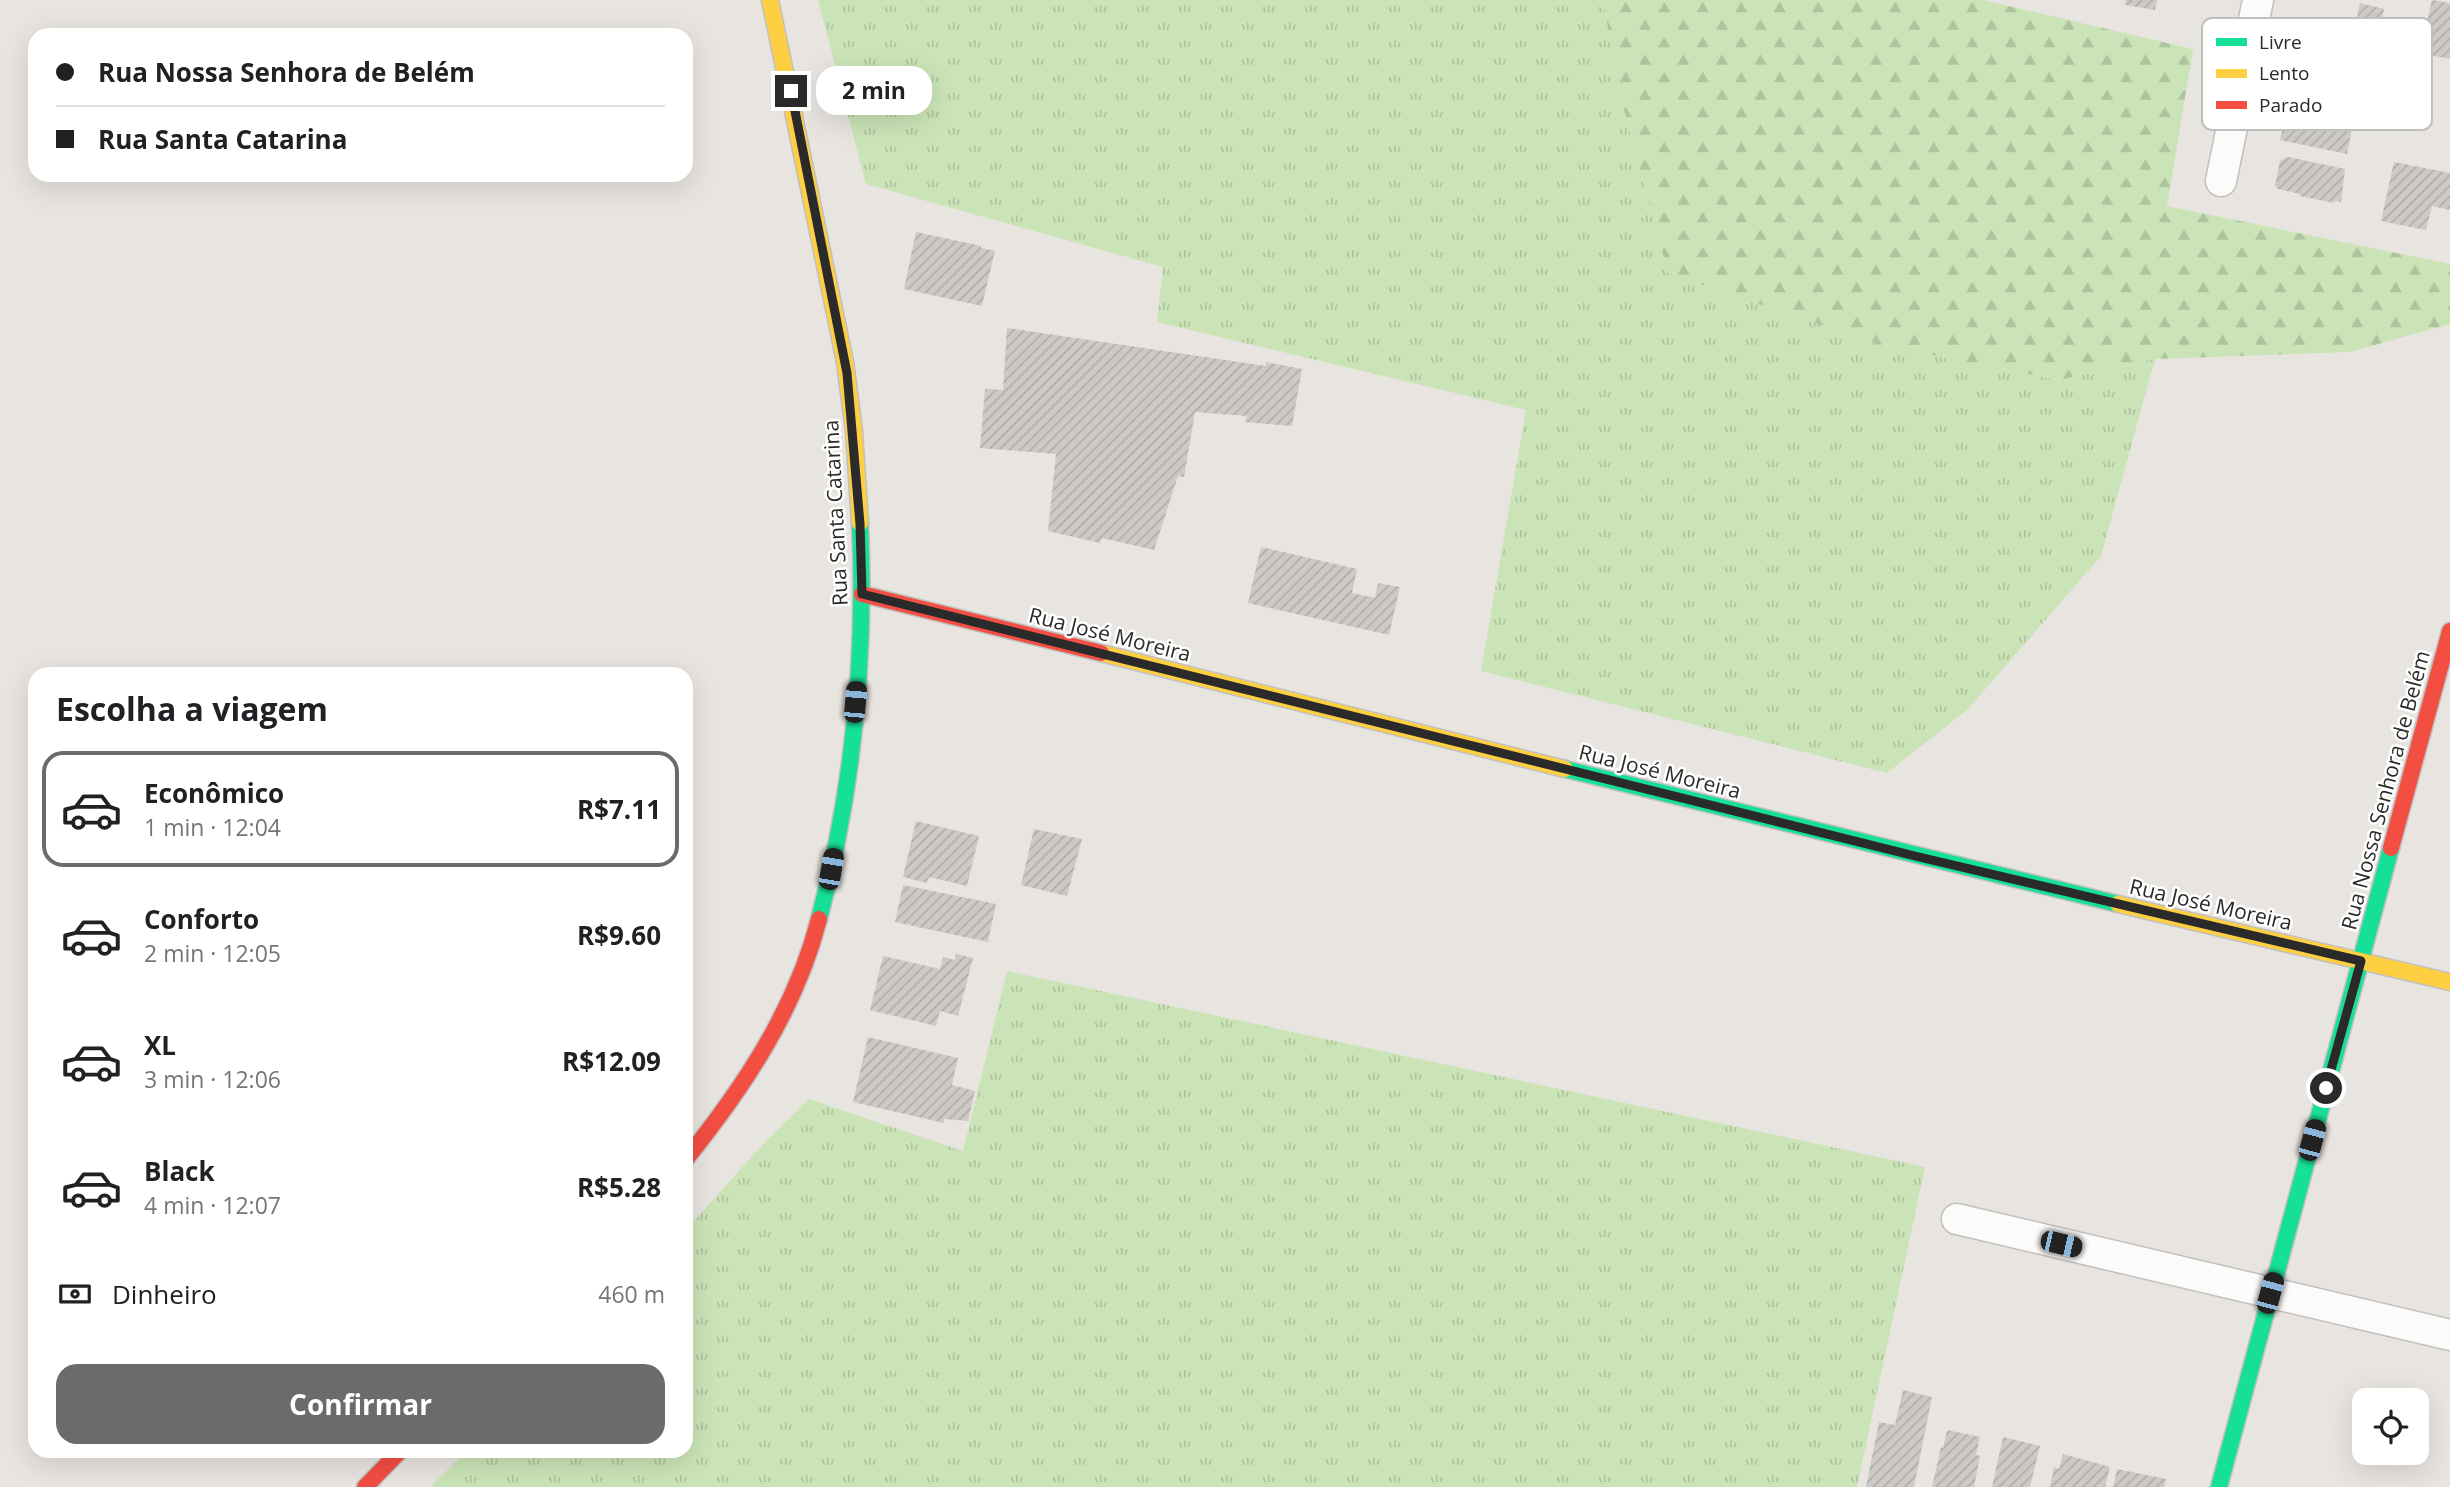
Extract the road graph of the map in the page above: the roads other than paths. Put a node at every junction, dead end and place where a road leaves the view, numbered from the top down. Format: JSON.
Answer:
{"nodes":[{"id":1,"x":771,"y":0,"type":"edge"},
{"id":2,"x":2258,"y":0,"type":"edge"},
{"id":3,"x":2254,"y":18,"type":"edge"},
{"id":4,"x":2231,"y":130,"type":"edge"},
{"id":5,"x":2221,"y":181,"type":"dead end"},
{"id":6,"x":862,"y":594,"type":"junction"},
{"id":7,"x":2450,"y":632,"type":"edge"},
{"id":8,"x":2361,"y":961,"type":"junction"},
{"id":9,"x":2450,"y":982,"type":"edge"},
{"id":10,"x":693,"y":1150,"type":"edge"},
{"id":11,"x":1956,"y":1219,"type":"dead end"},
{"id":12,"x":2270,"y":1293,"type":"junction"},
{"id":13,"x":2450,"y":1335,"type":"edge"},
{"id":14,"x":393,"y":1458,"type":"edge"},
{"id":15,"x":365,"y":1487,"type":"edge"},
{"id":16,"x":2219,"y":1487,"type":"edge"}],
"edges":[{"from":1,"to":6,"type":"street","name":"Rua Santa Catarina"},
{"from":2,"to":3,"type":"street"},
{"from":4,"to":5,"type":"street"},
{"from":6,"to":8,"type":"street","name":"Rua José Moreira"},
{"from":6,"to":10,"type":"street","name":"Rua Santa Catarina"},
{"from":7,"to":8,"type":"street","name":"Rua Nossa Senhora de Belém"},
{"from":8,"to":9,"type":"street","name":"Rua José Moreira"},
{"from":8,"to":12,"type":"street","name":"Rua Nossa Senhora de Belém"},
{"from":11,"to":12,"type":"street"},
{"from":12,"to":13,"type":"street"},
{"from":12,"to":16,"type":"street","name":"Rua Nossa Senhora de Belém"},
{"from":14,"to":15,"type":"street"}]}
